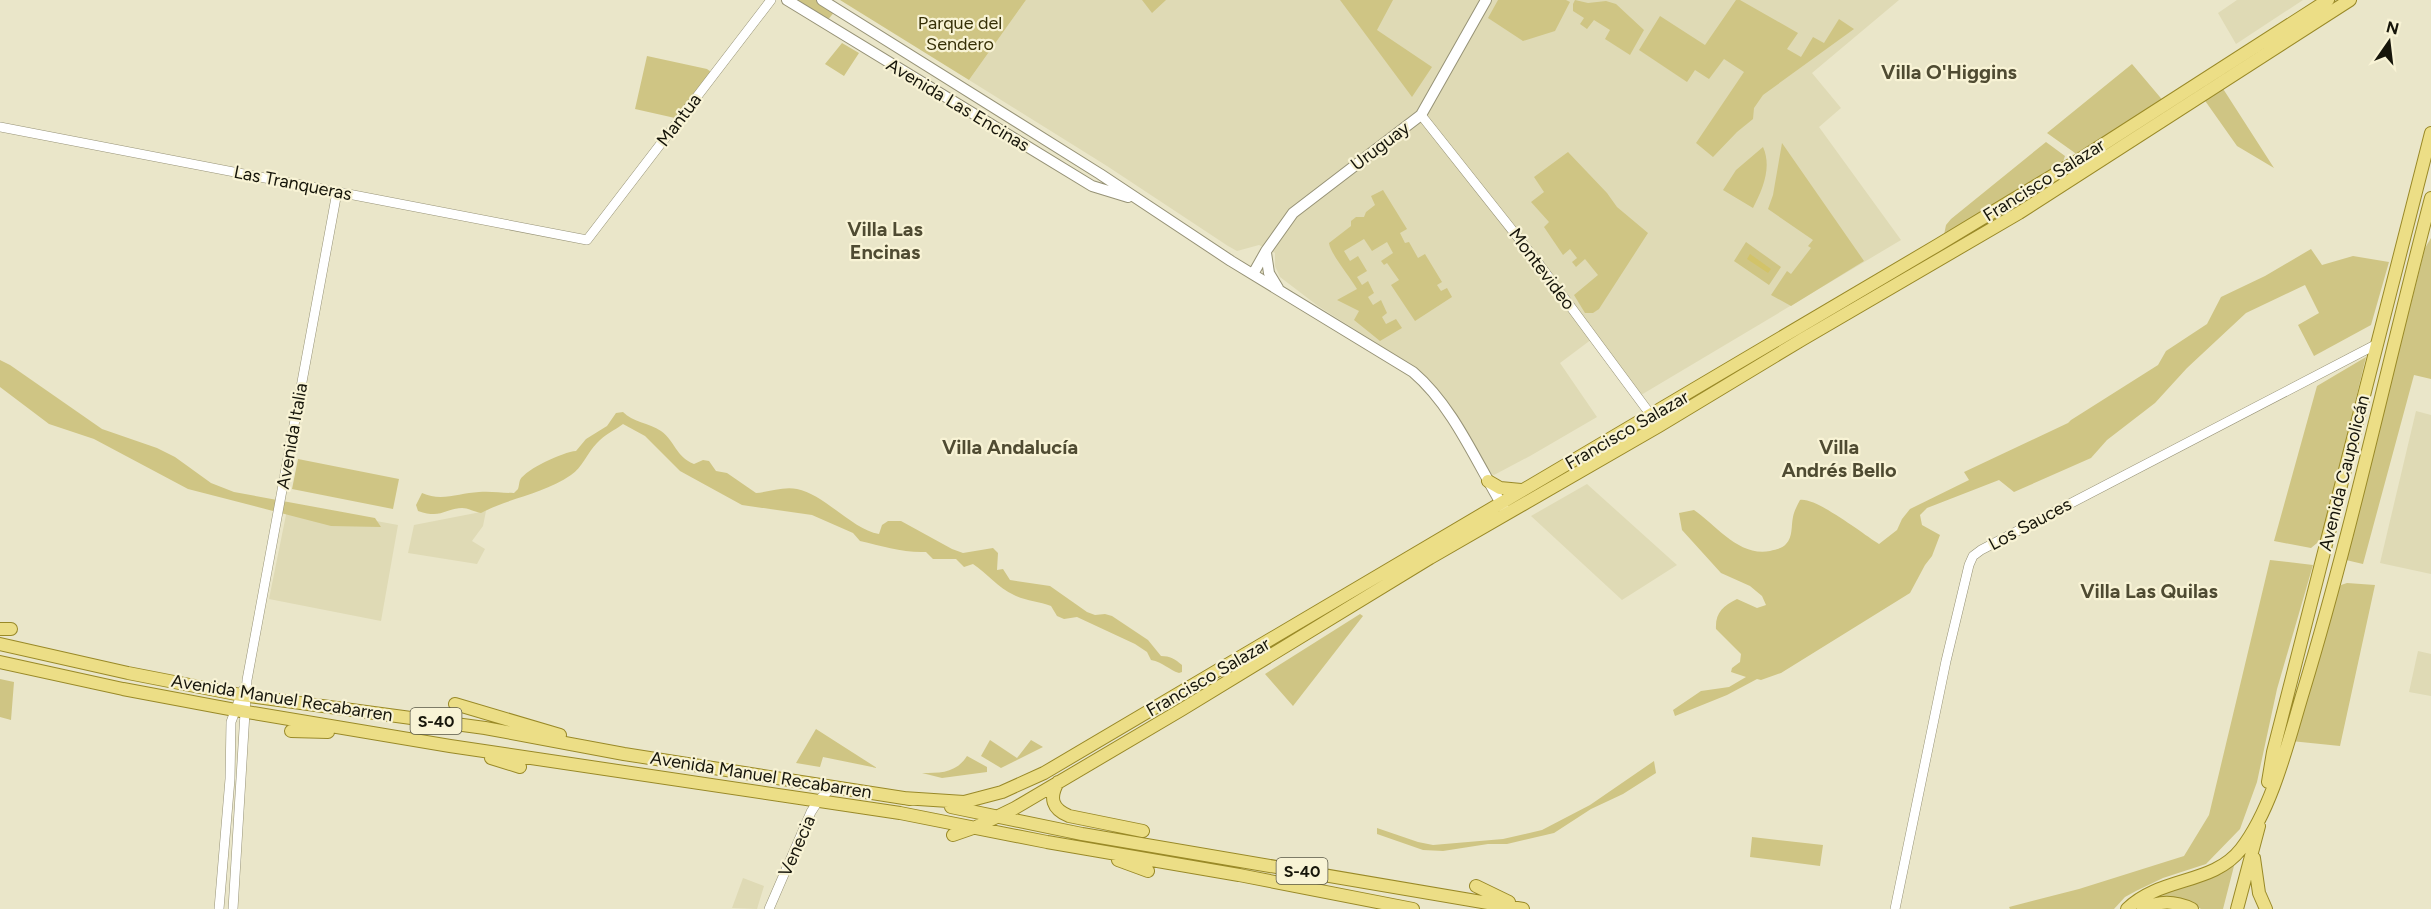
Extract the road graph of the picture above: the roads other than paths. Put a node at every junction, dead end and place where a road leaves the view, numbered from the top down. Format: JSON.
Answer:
{"nodes":[{"id":1,"x":771,"y":0,"type":"edge"},
{"id":2,"x":787,"y":0,"type":"edge"},
{"id":3,"x":822,"y":0,"type":"edge"},
{"id":4,"x":1486,"y":0,"type":"edge"},
{"id":5,"x":2328,"y":0,"type":"edge"},
{"id":6,"x":2350,"y":0,"type":"edge"},
{"id":7,"x":1421,"y":115,"type":"junction"},
{"id":8,"x":0,"y":127,"type":"edge"},
{"id":9,"x":2431,"y":133,"type":"edge"},
{"id":10,"x":2421,"y":173,"type":"junction"},
{"id":11,"x":337,"y":192,"type":"junction"},
{"id":12,"x":2431,"y":197,"type":"edge"},
{"id":13,"x":1135,"y":198,"type":"junction"},
{"id":14,"x":587,"y":240,"type":"joint"},
{"id":15,"x":1206,"y":245,"type":"junction"},
{"id":16,"x":1266,"y":251,"type":"junction"},
{"id":17,"x":1231,"y":261,"type":"junction"},
{"id":18,"x":1252,"y":277,"type":"junction"},
{"id":19,"x":1283,"y":293,"type":"junction"},
{"id":20,"x":2400,"y":313,"type":"junction"},
{"id":21,"x":2377,"y":344,"type":"junction"},
{"id":22,"x":2387,"y":368,"type":"junction"},
{"id":23,"x":1651,"y":416,"type":"junction"},
{"id":24,"x":1659,"y":426,"type":"junction"},
{"id":25,"x":1488,"y":481,"type":"junction"},
{"id":26,"x":2342,"y":486,"type":"junction"},
{"id":27,"x":1522,"y":490,"type":"junction"},
{"id":28,"x":1504,"y":508,"type":"junction"},
{"id":29,"x":2340,"y":560,"type":"junction"},
{"id":30,"x":0,"y":644,"type":"edge"},
{"id":31,"x":0,"y":662,"type":"edge"},
{"id":32,"x":243,"y":695,"type":"junction"},
{"id":33,"x":454,"y":704,"type":"dead end"},
{"id":34,"x":240,"y":711,"type":"junction"},
{"id":35,"x":291,"y":731,"type":"dead end"},
{"id":36,"x":378,"y":734,"type":"junction"},
{"id":37,"x":450,"y":746,"type":"junction"},
{"id":38,"x":624,"y":754,"type":"junction"},
{"id":39,"x":520,"y":766,"type":"dead end"},
{"id":40,"x":1058,"y":782,"type":"junction"},
{"id":41,"x":832,"y":788,"type":"junction"},
{"id":42,"x":903,"y":798,"type":"junction"},
{"id":43,"x":815,"y":806,"type":"junction"},
{"id":44,"x":2261,"y":815,"type":"junction"},
{"id":45,"x":998,"y":816,"type":"junction"},
{"id":46,"x":976,"y":827,"type":"junction"},
{"id":47,"x":1082,"y":834,"type":"junction"},
{"id":48,"x":953,"y":835,"type":"dead end"},
{"id":49,"x":2255,"y":844,"type":"junction"},
{"id":50,"x":1086,"y":849,"type":"junction"},
{"id":51,"x":1148,"y":871,"type":"dead end"},
{"id":52,"x":1476,"y":886,"type":"dead end"},
{"id":53,"x":219,"y":909,"type":"edge"},
{"id":54,"x":233,"y":909,"type":"edge"},
{"id":55,"x":769,"y":909,"type":"edge"},
{"id":56,"x":1413,"y":909,"type":"edge"},
{"id":57,"x":1523,"y":909,"type":"edge"},
{"id":58,"x":1895,"y":909,"type":"edge"},
{"id":59,"x":2127,"y":909,"type":"edge"},
{"id":60,"x":2143,"y":909,"type":"edge"},
{"id":61,"x":2192,"y":909,"type":"edge"},
{"id":62,"x":2237,"y":909,"type":"edge"},
{"id":63,"x":2266,"y":909,"type":"edge"}],
"edges":[{"from":1,"to":14,"type":"street","name":"Mantua"},
{"from":2,"to":13,"type":"main road","name":"Avenida Las Encinas"},
{"from":3,"to":13,"type":"main road","name":"Avenida Las Encinas"},
{"from":4,"to":7,"type":"main road","name":"Uruguay"},
{"from":5,"to":23,"type":"main road","name":"Francisco Salazar"},
{"from":6,"to":24,"type":"main road","name":"Francisco Salazar"},
{"from":7,"to":16,"type":"main road","name":"Uruguay"},
{"from":7,"to":23,"type":"street","name":"Montevideo"},
{"from":8,"to":11,"type":"street","name":"Las Tranqueras"},
{"from":9,"to":10,"type":"main road","name":"Avenida Caupolicán"},
{"from":10,"to":12,"type":"main road"},
{"from":10,"to":21,"type":"main road","name":"Avenida Caupolicán"},
{"from":11,"to":14,"type":"street","name":"Las Tranqueras"},
{"from":11,"to":32,"type":"street","name":"Avenida Italia"},
{"from":12,"to":20,"type":"main road","name":"Avenida Caupolicán"},
{"from":13,"to":15,"type":"main road","name":"Avenida Las Encinas"},
{"from":15,"to":17,"type":"main road","name":"Avenida Las Encinas"},
{"from":15,"to":18,"type":"main road","name":"Avenida Las Encinas"},
{"from":16,"to":17,"type":"main road"},
{"from":16,"to":18,"type":"main road","name":"Uruguay"},
{"from":16,"to":19,"type":"main road"},
{"from":17,"to":18,"type":"main road","name":"Avenida Las Encinas"},
{"from":18,"to":19,"type":"main road","name":"Avenida Las Encinas"},
{"from":19,"to":25,"type":"main road","name":"Avenida Las Encinas"},
{"from":20,"to":21,"type":"main road"},
{"from":20,"to":22,"type":"main road","name":"Avenida Caupolicán"},
{"from":21,"to":22,"type":"main road"},
{"from":21,"to":26,"type":"main road","name":"Avenida Caupolicán"},
{"from":21,"to":58,"type":"street","name":"Los Sauces"},
{"from":22,"to":29,"type":"main road","name":"Avenida Caupolicán"},
{"from":23,"to":24,"type":"street","name":"Montevideo"},
{"from":23,"to":27,"type":"main road","name":"Francisco Salazar"},
{"from":24,"to":28,"type":"main road","name":"Francisco Salazar"},
{"from":25,"to":27,"type":"main road"},
{"from":25,"to":28,"type":"main road","name":"Avenida Las Encinas"},
{"from":26,"to":29,"type":"main road"},
{"from":26,"to":44,"type":"main road","name":"Avenida Caupolicán"},
{"from":27,"to":28,"type":"main road","name":"Francisco Salazar"},
{"from":28,"to":40,"type":"main road","name":"Francisco Salazar"},
{"from":28,"to":42,"type":"main road","name":"Francisco Salazar"},
{"from":29,"to":44,"type":"main road","name":"Avenida Caupolicán"},
{"from":30,"to":32,"type":"main road","name":"Avenida Manuel Recabarren","number":"S-40"},
{"from":31,"to":34,"type":"main road","name":"Avenida Manuel Recabarren","number":"S-40"},
{"from":32,"to":34,"type":"street","name":"Avenida Italia"},
{"from":32,"to":38,"type":"main road","name":"Avenida Manuel Recabarren","number":"S-40"},
{"from":33,"to":38,"type":"main road"},
{"from":34,"to":36,"type":"main road","name":"Avenida Manuel Recabarren","number":"S-40"},
{"from":34,"to":53,"type":"street","name":"Avenida Italia"},
{"from":34,"to":54,"type":"street","name":"Avenida Italia"},
{"from":35,"to":36,"type":"main road"},
{"from":36,"to":37,"type":"main road","name":"Avenida Manuel Recabarren","number":"S-40"},
{"from":37,"to":39,"type":"main road"},
{"from":37,"to":43,"type":"main road","name":"Avenida Manuel Recabarren","number":"S-40"},
{"from":38,"to":41,"type":"main road","name":"Avenida Manuel Recabarren","number":"S-40"},
{"from":40,"to":45,"type":"main road","name":"Francisco Salazar"},
{"from":40,"to":47,"type":"main road"},
{"from":41,"to":42,"type":"main road","name":"Avenida Manuel Recabarren","number":"S-40"},
{"from":41,"to":43,"type":"street","name":"Venecia"},
{"from":42,"to":45,"type":"main road","name":"Avenida Manuel Recabarren","number":"S-40"},
{"from":43,"to":46,"type":"main road","name":"Avenida Manuel Recabarren","number":"S-40"},
{"from":43,"to":55,"type":"street","name":"Venecia"},
{"from":44,"to":49,"type":"main road","name":"Avenida Caupolicán"},
{"from":44,"to":59,"type":"main road"},
{"from":45,"to":46,"type":"main road","name":"Francisco Salazar"},
{"from":45,"to":47,"type":"main road","name":"Avenida Manuel Recabarren","number":"S-40"},
{"from":46,"to":48,"type":"main road","name":"Francisco Salazar"},
{"from":46,"to":50,"type":"main road","name":"Avenida Manuel Recabarren","number":"S-40"},
{"from":47,"to":57,"type":"main road","name":"Avenida Manuel Recabarren","number":"S-40"},
{"from":49,"to":62,"type":"main road","name":"Avenida Caupolicán"},
{"from":49,"to":63,"type":"main road"},
{"from":50,"to":51,"type":"main road"},
{"from":50,"to":56,"type":"main road","name":"Avenida Manuel Recabarren","number":"S-40"},
{"from":52,"to":57,"type":"main road"},
{"from":60,"to":61,"type":"main road"}]}
